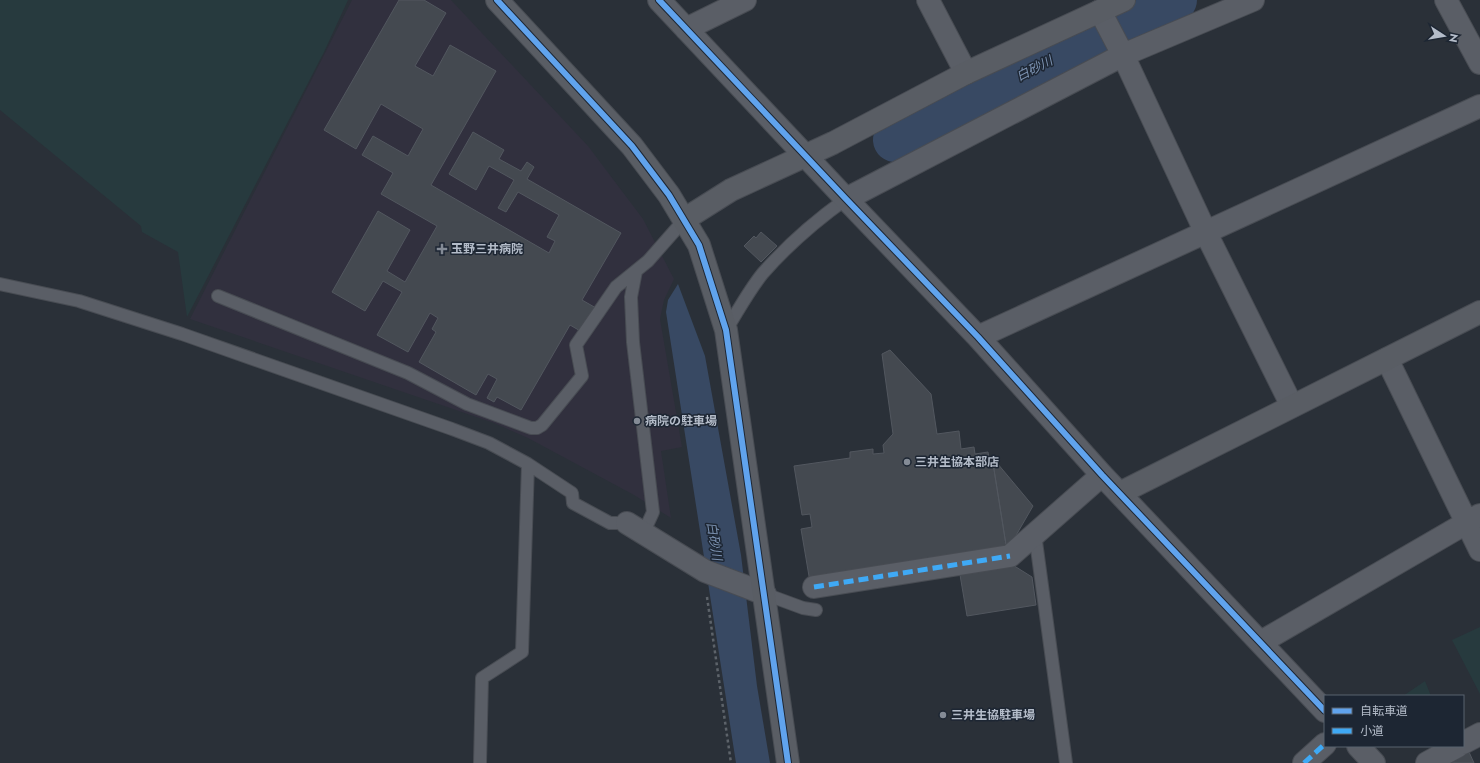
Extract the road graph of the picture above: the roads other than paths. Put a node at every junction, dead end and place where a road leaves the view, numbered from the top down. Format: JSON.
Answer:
{"nodes":[{"id":1,"x":497,"y":0,"type":"edge"},
{"id":2,"x":659,"y":0,"type":"edge"},
{"id":3,"x":745,"y":0,"type":"edge"},
{"id":4,"x":928,"y":0,"type":"edge"},
{"id":5,"x":1124,"y":0,"type":"edge"},
{"id":6,"x":1253,"y":0,"type":"edge"},
{"id":7,"x":1446,"y":0,"type":"edge"},
{"id":8,"x":1103,"y":18,"type":"junction"},
{"id":9,"x":686,"y":29,"type":"junction"},
{"id":10,"x":1121,"y":51,"type":"junction"},
{"id":11,"x":1480,"y":63,"type":"edge"},
{"id":12,"x":966,"y":73,"type":"junction"},
{"id":13,"x":1480,"y":106,"type":"edge"},
{"id":14,"x":806,"y":157,"type":"junction"},
{"id":15,"x":846,"y":199,"type":"junction"},
{"id":16,"x":685,"y":219,"type":"junction"},
{"id":17,"x":1206,"y":233,"type":"junction"},
{"id":18,"x":636,"y":271,"type":"junction"},
{"id":19,"x":0,"y":284,"type":"edge"},
{"id":20,"x":218,"y":296,"type":"dead end"},
{"id":21,"x":1480,"y":312,"type":"edge"},
{"id":22,"x":726,"y":330,"type":"junction"},
{"id":23,"x":978,"y":338,"type":"junction"},
{"id":24,"x":1387,"y":359,"type":"junction"},
{"id":25,"x":1292,"y":406,"type":"junction"},
{"id":26,"x":528,"y":464,"type":"junction"},
{"id":27,"x":1102,"y":475,"type":"junction"},
{"id":28,"x":1120,"y":493,"type":"junction"},
{"id":29,"x":1473,"y":518,"type":"edge"},
{"id":30,"x":635,"y":528,"type":"junction"},
{"id":31,"x":1035,"y":534,"type":"junction"},
{"id":32,"x":1480,"y":550,"type":"edge"},
{"id":33,"x":814,"y":588,"type":"dead end"},
{"id":34,"x":755,"y":591,"type":"junction"},
{"id":35,"x":816,"y":610,"type":"dead end"},
{"id":36,"x":1261,"y":642,"type":"junction"},
{"id":37,"x":1324,"y":710,"type":"edge"},
{"id":38,"x":1480,"y":734,"type":"edge"},
{"id":39,"x":1464,"y":742,"type":"edge"},
{"id":40,"x":1324,"y":745,"type":"edge"},
{"id":41,"x":1359,"y":747,"type":"edge"},
{"id":42,"x":1456,"y":747,"type":"edge"},
{"id":43,"x":480,"y":763,"type":"edge"},
{"id":44,"x":788,"y":763,"type":"edge"},
{"id":45,"x":1066,"y":763,"type":"edge"},
{"id":46,"x":1304,"y":763,"type":"edge"},
{"id":47,"x":1374,"y":763,"type":"edge"},
{"id":48,"x":1427,"y":763,"type":"edge"}],
"edges":[{"from":1,"to":16,"type":"street"},
{"from":2,"to":9,"type":"street"},
{"from":3,"to":9,"type":"street"},
{"from":4,"to":12,"type":"street"},
{"from":5,"to":8,"type":"street"},
{"from":6,"to":10,"type":"street"},
{"from":7,"to":11,"type":"street"},
{"from":8,"to":10,"type":"street"},
{"from":8,"to":12,"type":"street"},
{"from":9,"to":14,"type":"street"},
{"from":10,"to":15,"type":"street"},
{"from":10,"to":17,"type":"street"},
{"from":12,"to":14,"type":"street"},
{"from":13,"to":17,"type":"street"},
{"from":14,"to":15,"type":"street"},
{"from":14,"to":16,"type":"street"},
{"from":15,"to":22,"type":"lane"},
{"from":15,"to":23,"type":"street"},
{"from":16,"to":18,"type":"lane"},
{"from":16,"to":22,"type":"street"},
{"from":17,"to":23,"type":"street"},
{"from":17,"to":25,"type":"street"},
{"from":18,"to":20,"type":"lane"},
{"from":18,"to":30,"type":"lane"},
{"from":19,"to":26,"type":"lane"},
{"from":21,"to":24,"type":"street"},
{"from":22,"to":34,"type":"street"},
{"from":23,"to":27,"type":"street"},
{"from":24,"to":25,"type":"street"},
{"from":24,"to":29,"type":"street"},
{"from":25,"to":28,"type":"street"},
{"from":26,"to":30,"type":"lane"},
{"from":26,"to":43,"type":"lane"},
{"from":27,"to":28,"type":"street"},
{"from":27,"to":31,"type":"street"},
{"from":28,"to":36,"type":"street"},
{"from":29,"to":32,"type":"street"},
{"from":29,"to":36,"type":"street"},
{"from":30,"to":34,"type":"street"},
{"from":31,"to":33,"type":"street"},
{"from":31,"to":45,"type":"lane"},
{"from":34,"to":35,"type":"lane"},
{"from":34,"to":44,"type":"street"},
{"from":36,"to":37,"type":"street"},
{"from":38,"to":39,"type":"street"},
{"from":40,"to":46,"type":"street"},
{"from":41,"to":47,"type":"street"},
{"from":42,"to":48,"type":"street"}]}
